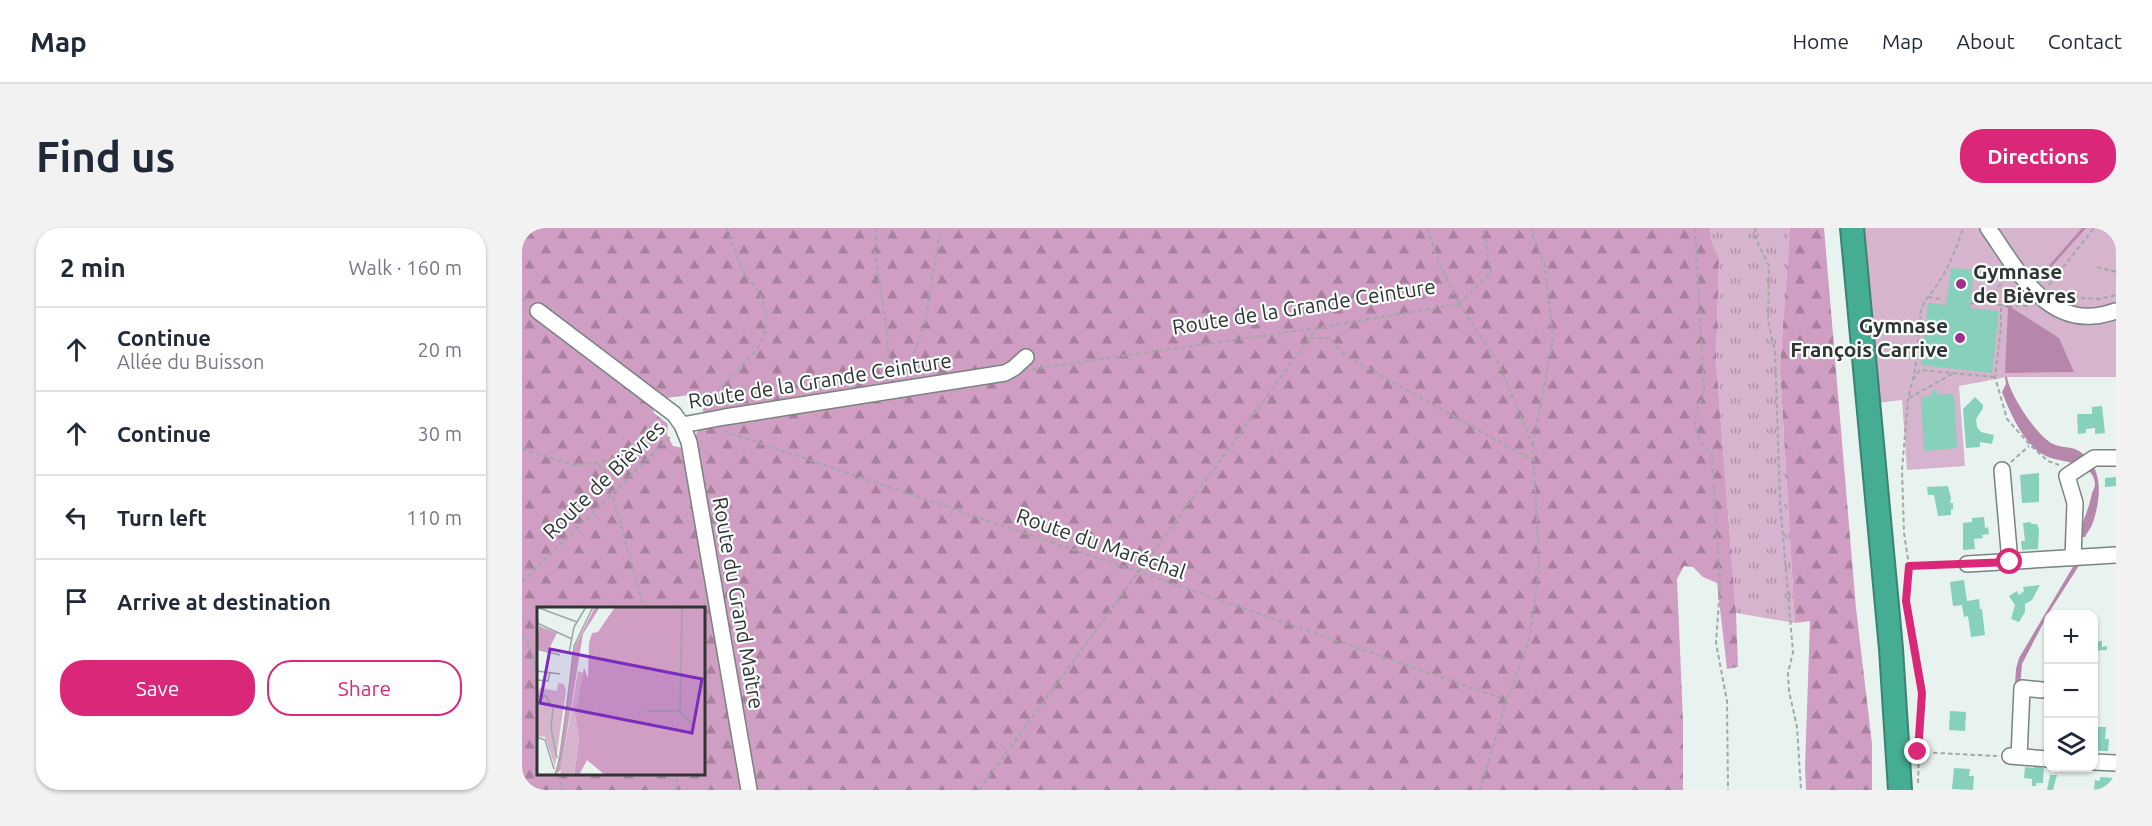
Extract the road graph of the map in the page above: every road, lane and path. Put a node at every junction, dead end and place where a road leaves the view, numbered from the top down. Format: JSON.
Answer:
{"nodes":[{"id":1,"x":728,"y":228,"type":"edge"},
{"id":2,"x":877,"y":228,"type":"edge"},
{"id":3,"x":941,"y":228,"type":"edge"},
{"id":4,"x":1427,"y":228,"type":"edge"},
{"id":5,"x":1483,"y":228,"type":"edge"},
{"id":6,"x":1530,"y":228,"type":"edge"},
{"id":7,"x":1695,"y":228,"type":"edge"},
{"id":8,"x":1756,"y":228,"type":"edge"},
{"id":9,"x":1838,"y":228,"type":"edge"},
{"id":10,"x":1852,"y":228,"type":"edge"},
{"id":11,"x":1963,"y":228,"type":"edge"},
{"id":12,"x":1988,"y":228,"type":"edge"},
{"id":13,"x":2094,"y":228,"type":"edge"},
{"id":14,"x":2016,"y":267,"type":"junction"},
{"id":15,"x":2097,"y":267,"type":"dead end"},
{"id":16,"x":2116,"y":272,"type":"edge"},
{"id":17,"x":2034,"y":290,"type":"junction"},
{"id":18,"x":2116,"y":295,"type":"edge"},
{"id":19,"x":1927,"y":296,"type":"junction"},
{"id":20,"x":1994,"y":297,"type":"junction"},
{"id":21,"x":1940,"y":299,"type":"dead end"},
{"id":22,"x":1459,"y":304,"type":"junction"},
{"id":23,"x":1970,"y":304,"type":"dead end"},
{"id":24,"x":2003,"y":305,"type":"junction"},
{"id":25,"x":2013,"y":306,"type":"dead end"},
{"id":26,"x":538,"y":311,"type":"dead end"},
{"id":27,"x":2116,"y":311,"type":"edge"},
{"id":28,"x":1317,"y":328,"type":"junction"},
{"id":29,"x":1310,"y":338,"type":"junction"},
{"id":30,"x":1026,"y":357,"type":"dead end"},
{"id":31,"x":912,"y":360,"type":"dead end"},
{"id":32,"x":1005,"y":373,"type":"junction"},
{"id":33,"x":1954,"y":373,"type":"junction"},
{"id":34,"x":1995,"y":377,"type":"junction"},
{"id":35,"x":1912,"y":383,"type":"junction"},
{"id":36,"x":891,"y":390,"type":"junction"},
{"id":37,"x":1908,"y":399,"type":"junction"},
{"id":38,"x":682,"y":425,"type":"junction"},
{"id":39,"x":724,"y":432,"type":"dead end"},
{"id":40,"x":2030,"y":445,"type":"junction"},
{"id":41,"x":1533,"y":446,"type":"junction"},
{"id":42,"x":522,"y":448,"type":"edge"},
{"id":43,"x":2116,"y":458,"type":"edge"},
{"id":44,"x":1533,"y":459,"type":"junction"},
{"id":45,"x":597,"y":463,"type":"junction"},
{"id":46,"x":2002,"y":470,"type":"joint"},
{"id":47,"x":2077,"y":470,"type":"junction"},
{"id":48,"x":612,"y":494,"type":"junction"},
{"id":49,"x":2116,"y":555,"type":"edge"},
{"id":50,"x":2073,"y":558,"type":"junction"},
{"id":51,"x":2010,"y":562,"type":"junction"},
{"id":52,"x":1967,"y":564,"type":"joint"},
{"id":53,"x":1909,"y":566,"type":"junction"},
{"id":54,"x":1139,"y":572,"type":"junction"},
{"id":55,"x":522,"y":582,"type":"edge"},
{"id":56,"x":643,"y":607,"type":"edge"},
{"id":57,"x":522,"y":634,"type":"edge"},
{"id":58,"x":537,"y":669,"type":"edge"},
{"id":59,"x":2042,"y":690,"type":"dead end"},
{"id":60,"x":1507,"y":700,"type":"junction"},
{"id":61,"x":1918,"y":752,"type":"junction"},
{"id":62,"x":2014,"y":756,"type":"junction"},
{"id":63,"x":2044,"y":759,"type":"edge"},
{"id":64,"x":2098,"y":762,"type":"edge"},
{"id":65,"x":2116,"y":763,"type":"edge"},
{"id":66,"x":559,"y":775,"type":"edge"},
{"id":67,"x":1909,"y":789,"type":"edge"},
{"id":68,"x":563,"y":790,"type":"edge"},
{"id":69,"x":750,"y":790,"type":"edge"},
{"id":70,"x":979,"y":790,"type":"edge"},
{"id":71,"x":1480,"y":790,"type":"edge"},
{"id":72,"x":1728,"y":790,"type":"edge"},
{"id":73,"x":1801,"y":790,"type":"edge"},
{"id":74,"x":1885,"y":790,"type":"edge"}],
"edges":[{"from":1,"to":38,"type":"path","name":"Route de Bièvres"},
{"from":2,"to":36,"type":"path"},
{"from":3,"to":31,"type":"path"},
{"from":4,"to":22,"type":"path"},
{"from":5,"to":22,"type":"path"},
{"from":6,"to":41,"type":"path"},
{"from":7,"to":72,"type":"path"},
{"from":8,"to":73,"type":"path"},
{"from":9,"to":74,"type":"highway"},
{"from":10,"to":67,"type":"highway"},
{"from":11,"to":19,"type":"path"},
{"from":12,"to":14,"type":"street"},
{"from":13,"to":17,"type":"path"},
{"from":14,"to":17,"type":"street"},
{"from":14,"to":20,"type":"path"},
{"from":15,"to":16,"type":"path"},
{"from":17,"to":18,"type":"path"},
{"from":17,"to":27,"type":"street"},
{"from":19,"to":21,"type":"path"},
{"from":19,"to":35,"type":"path"},
{"from":20,"to":23,"type":"path"},
{"from":20,"to":24,"type":"path"},
{"from":22,"to":28,"type":"path","name":"Route de la Grande Ceinture"},
{"from":22,"to":41,"type":"path","name":"Route de la Grande Ceinture"},
{"from":24,"to":25,"type":"path"},
{"from":24,"to":34,"type":"path"},
{"from":26,"to":38,"type":"street","name":"Route de la Grande Ceinture"},
{"from":28,"to":29,"type":"path"},
{"from":28,"to":32,"type":"path","name":"Route de la Grande Ceinture"},
{"from":29,"to":44,"type":"path"},
{"from":29,"to":54,"type":"path"},
{"from":30,"to":32,"type":"street","name":"Route de la Grande Ceinture"},
{"from":32,"to":36,"type":"street","name":"Route de la Grande Ceinture"},
{"from":33,"to":34,"type":"path"},
{"from":33,"to":35,"type":"path"},
{"from":33,"to":37,"type":"path"},
{"from":34,"to":40,"type":"path"},
{"from":35,"to":37,"type":"path"},
{"from":36,"to":38,"type":"street","name":"Route de la Grande Ceinture"},
{"from":37,"to":53,"type":"path"},
{"from":38,"to":45,"type":"path"},
{"from":38,"to":48,"type":"path","name":"Route de Bièvres"},
{"from":38,"to":69,"type":"street","name":"Route du Grand Maître"},
{"from":39,"to":54,"type":"path","name":"Route du Maréchal"},
{"from":40,"to":46,"type":"path"},
{"from":40,"to":47,"type":"path"},
{"from":41,"to":44,"type":"path","name":"Route de la Grande Ceinture"},
{"from":42,"to":45,"type":"path"},
{"from":43,"to":47,"type":"street"},
{"from":44,"to":60,"type":"path","name":"Route de la Grande Ceinture"},
{"from":45,"to":48,"type":"path"},
{"from":46,"to":51,"type":"street"},
{"from":47,"to":50,"type":"street"},
{"from":48,"to":55,"type":"path","name":"Route de Bièvres"},
{"from":48,"to":56,"type":"path"},
{"from":49,"to":50,"type":"street"},
{"from":50,"to":51,"type":"street"},
{"from":51,"to":52,"type":"street"},
{"from":52,"to":53,"type":"path"},
{"from":53,"to":61,"type":"path"},
{"from":54,"to":60,"type":"path","name":"Route du Maréchal"},
{"from":54,"to":70,"type":"path"},
{"from":57,"to":58,"type":"path"},
{"from":59,"to":62,"type":"street"},
{"from":60,"to":71,"type":"path","name":"Route de la Grande Ceinture"},
{"from":61,"to":62,"type":"path"},
{"from":61,"to":67,"type":"path"},
{"from":62,"to":63,"type":"street"},
{"from":64,"to":65,"type":"street"},
{"from":66,"to":68,"type":"path"}]}
